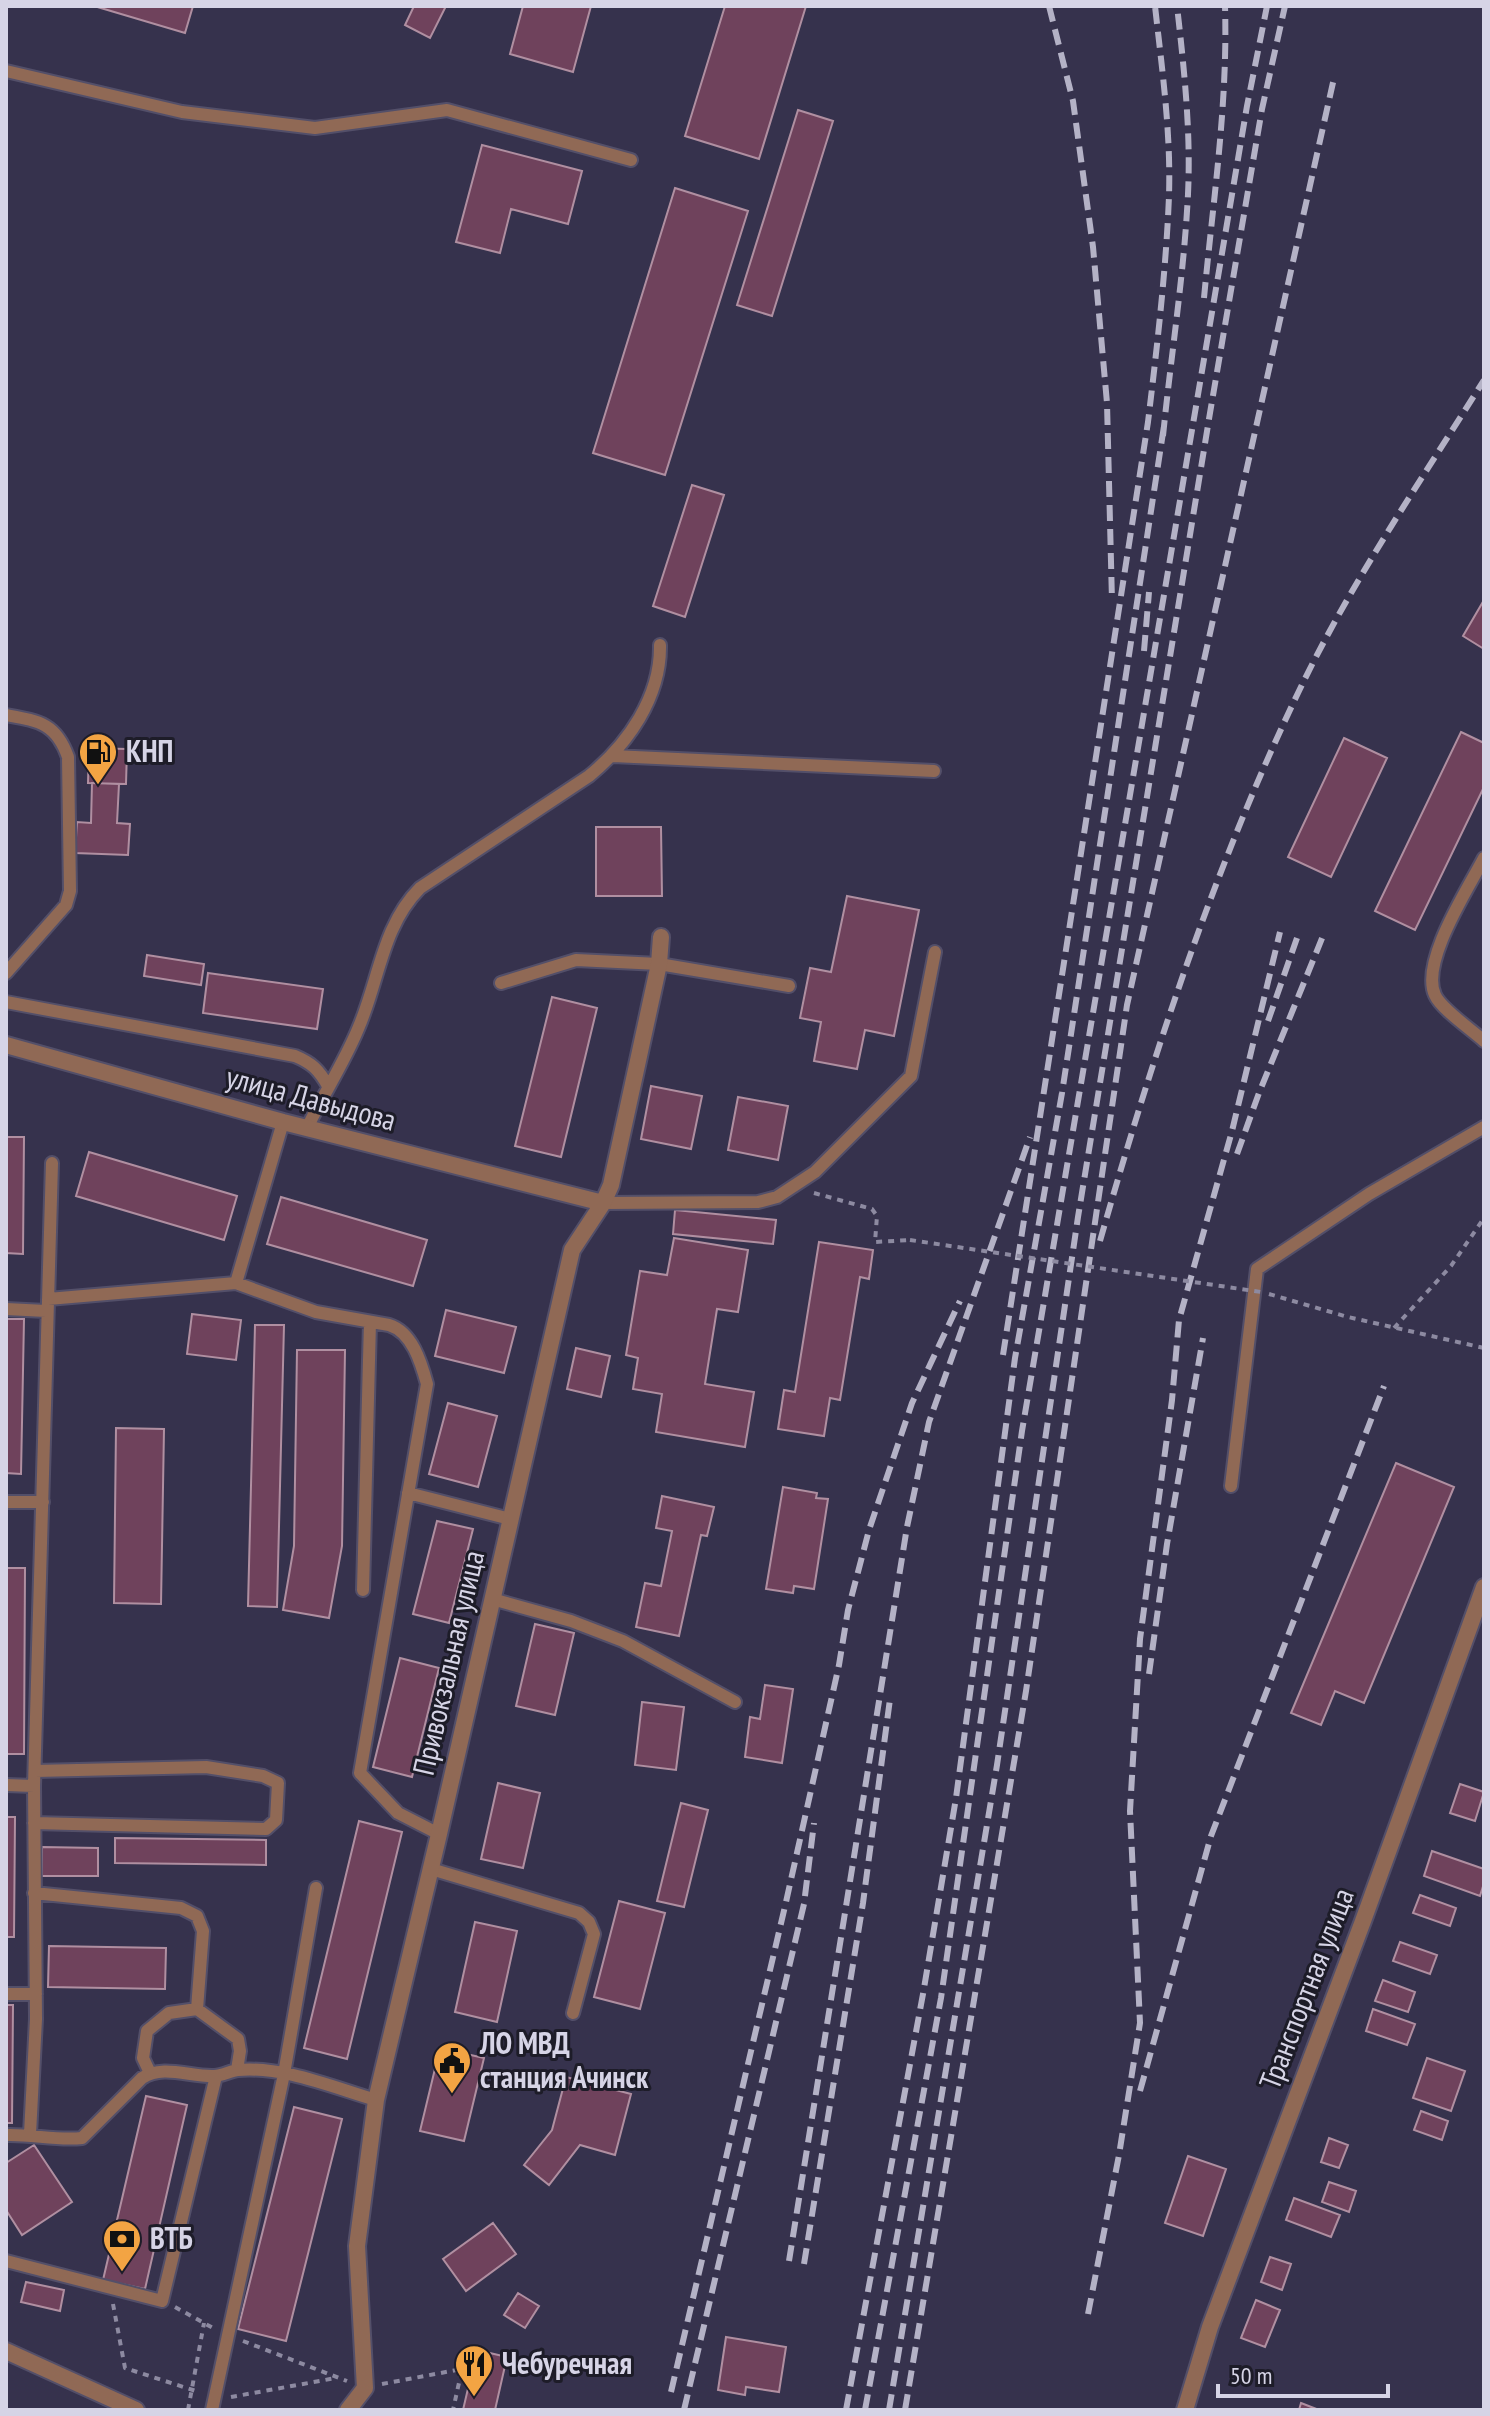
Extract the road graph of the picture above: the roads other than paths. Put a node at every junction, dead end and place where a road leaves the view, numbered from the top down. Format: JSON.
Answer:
{"nodes":[{"id":1,"x":6,"y":71,"type":"edge"},
{"id":2,"x":631,"y":160,"type":"dead end"},
{"id":3,"x":660,"y":645,"type":"dead end"},
{"id":4,"x":6,"y":715,"type":"edge"},
{"id":5,"x":613,"y":756,"type":"junction"},
{"id":6,"x":934,"y":771,"type":"dead end"},
{"id":7,"x":1484,"y":858,"type":"edge"},
{"id":8,"x":661,"y":937,"type":"dead end"},
{"id":9,"x":935,"y":952,"type":"dead end"},
{"id":10,"x":659,"y":964,"type":"junction"},
{"id":11,"x":6,"y":973,"type":"edge"},
{"id":12,"x":501,"y":983,"type":"dead end"},
{"id":13,"x":789,"y":986,"type":"dead end"},
{"id":14,"x":6,"y":1002,"type":"edge"},
{"id":15,"x":1484,"y":1041,"type":"edge"},
{"id":16,"x":6,"y":1045,"type":"edge"},
{"id":17,"x":328,"y":1086,"type":"junction"},
{"id":18,"x":283,"y":1122,"type":"junction"},
{"id":19,"x":1484,"y":1127,"type":"edge"},
{"id":20,"x":307,"y":1128,"type":"junction"},
{"id":21,"x":52,"y":1163,"type":"dead end"},
{"id":22,"x":603,"y":1203,"type":"junction"},
{"id":23,"x":236,"y":1283,"type":"junction"},
{"id":24,"x":47,"y":1305,"type":"junction"},
{"id":25,"x":6,"y":1309,"type":"edge"},
{"id":26,"x":370,"y":1322,"type":"junction"},
{"id":27,"x":1231,"y":1486,"type":"dead end"},
{"id":28,"x":408,"y":1493,"type":"junction"},
{"id":29,"x":6,"y":1502,"type":"edge"},
{"id":30,"x":43,"y":1502,"type":"junction"},
{"id":31,"x":510,"y":1519,"type":"junction"},
{"id":32,"x":1484,"y":1587,"type":"edge"},
{"id":33,"x":363,"y":1590,"type":"dead end"},
{"id":34,"x":492,"y":1599,"type":"junction"},
{"id":35,"x":735,"y":1702,"type":"dead end"},
{"id":36,"x":35,"y":1771,"type":"junction"},
{"id":37,"x":6,"y":1785,"type":"edge"},
{"id":38,"x":34,"y":1786,"type":"junction"},
{"id":39,"x":34,"y":1823,"type":"junction"},
{"id":40,"x":439,"y":1834,"type":"junction"},
{"id":41,"x":431,"y":1869,"type":"junction"},
{"id":42,"x":316,"y":1888,"type":"dead end"},
{"id":43,"x":34,"y":1893,"type":"junction"},
{"id":44,"x":6,"y":1994,"type":"edge"},
{"id":45,"x":36,"y":1994,"type":"junction"},
{"id":46,"x":197,"y":2009,"type":"junction"},
{"id":47,"x":573,"y":2013,"type":"dead end"},
{"id":48,"x":237,"y":2070,"type":"junction"},
{"id":49,"x":150,"y":2073,"type":"junction"},
{"id":50,"x":284,"y":2074,"type":"junction"},
{"id":51,"x":216,"y":2076,"type":"junction"},
{"id":52,"x":376,"y":2100,"type":"junction"},
{"id":53,"x":30,"y":2134,"type":"junction"},
{"id":54,"x":6,"y":2135,"type":"edge"},
{"id":55,"x":6,"y":2261,"type":"edge"},
{"id":56,"x":6,"y":2351,"type":"edge"},
{"id":57,"x":214,"y":2404,"type":"edge"},
{"id":58,"x":136,"y":2410,"type":"edge"},
{"id":59,"x":348,"y":2410,"type":"edge"},
{"id":60,"x":1185,"y":2410,"type":"edge"}],
"edges":[{"from":1,"to":2,"type":"lane"},
{"from":3,"to":5,"type":"lane"},
{"from":4,"to":11,"type":"lane"},
{"from":5,"to":6,"type":"lane"},
{"from":5,"to":17,"type":"lane"},
{"from":7,"to":15,"type":"lane"},
{"from":8,"to":10,"type":"street","name":"Привокзальная улица"},
{"from":9,"to":22,"type":"lane"},
{"from":10,"to":12,"type":"lane"},
{"from":10,"to":13,"type":"lane"},
{"from":10,"to":22,"type":"street","name":"Привокзальная улица"},
{"from":14,"to":17,"type":"lane"},
{"from":16,"to":18,"type":"street","name":"улица Давыдова"},
{"from":17,"to":20,"type":"lane"},
{"from":18,"to":20,"type":"street","name":"улица Давыдова"},
{"from":18,"to":23,"type":"lane"},
{"from":19,"to":27,"type":"lane"},
{"from":20,"to":22,"type":"street","name":"улица Давыдова"},
{"from":21,"to":24,"type":"lane"},
{"from":22,"to":31,"type":"street","name":"Привокзальная улица"},
{"from":23,"to":24,"type":"lane"},
{"from":23,"to":26,"type":"lane"},
{"from":24,"to":25,"type":"lane"},
{"from":24,"to":30,"type":"lane"},
{"from":26,"to":28,"type":"lane"},
{"from":26,"to":33,"type":"lane"},
{"from":28,"to":31,"type":"lane"},
{"from":28,"to":40,"type":"lane"},
{"from":29,"to":30,"type":"lane"},
{"from":30,"to":36,"type":"lane"},
{"from":31,"to":34,"type":"street","name":"Привокзальная улица"},
{"from":32,"to":60,"type":"street","name":"Транспортная улица"},
{"from":34,"to":35,"type":"lane"},
{"from":34,"to":40,"type":"street","name":"Привокзальная улица"},
{"from":36,"to":38,"type":"lane"},
{"from":36,"to":39,"type":"lane"},
{"from":37,"to":38,"type":"lane"},
{"from":38,"to":39,"type":"lane"},
{"from":39,"to":43,"type":"lane"},
{"from":40,"to":41,"type":"street","name":"Привокзальная улица"},
{"from":41,"to":47,"type":"lane"},
{"from":41,"to":52,"type":"street","name":"Привокзальная улица"},
{"from":42,"to":50,"type":"lane"},
{"from":43,"to":45,"type":"lane"},
{"from":43,"to":46,"type":"lane"},
{"from":44,"to":45,"type":"lane"},
{"from":45,"to":53,"type":"lane"},
{"from":46,"to":48,"type":"lane"},
{"from":46,"to":49,"type":"lane"},
{"from":48,"to":50,"type":"lane"},
{"from":48,"to":51,"type":"lane"},
{"from":49,"to":51,"type":"lane"},
{"from":49,"to":53,"type":"lane"},
{"from":50,"to":52,"type":"lane"},
{"from":50,"to":57,"type":"lane"},
{"from":51,"to":55,"type":"lane"},
{"from":52,"to":59,"type":"street","name":"Привокзальная улица"},
{"from":53,"to":54,"type":"lane"},
{"from":56,"to":58,"type":"street"}]}
